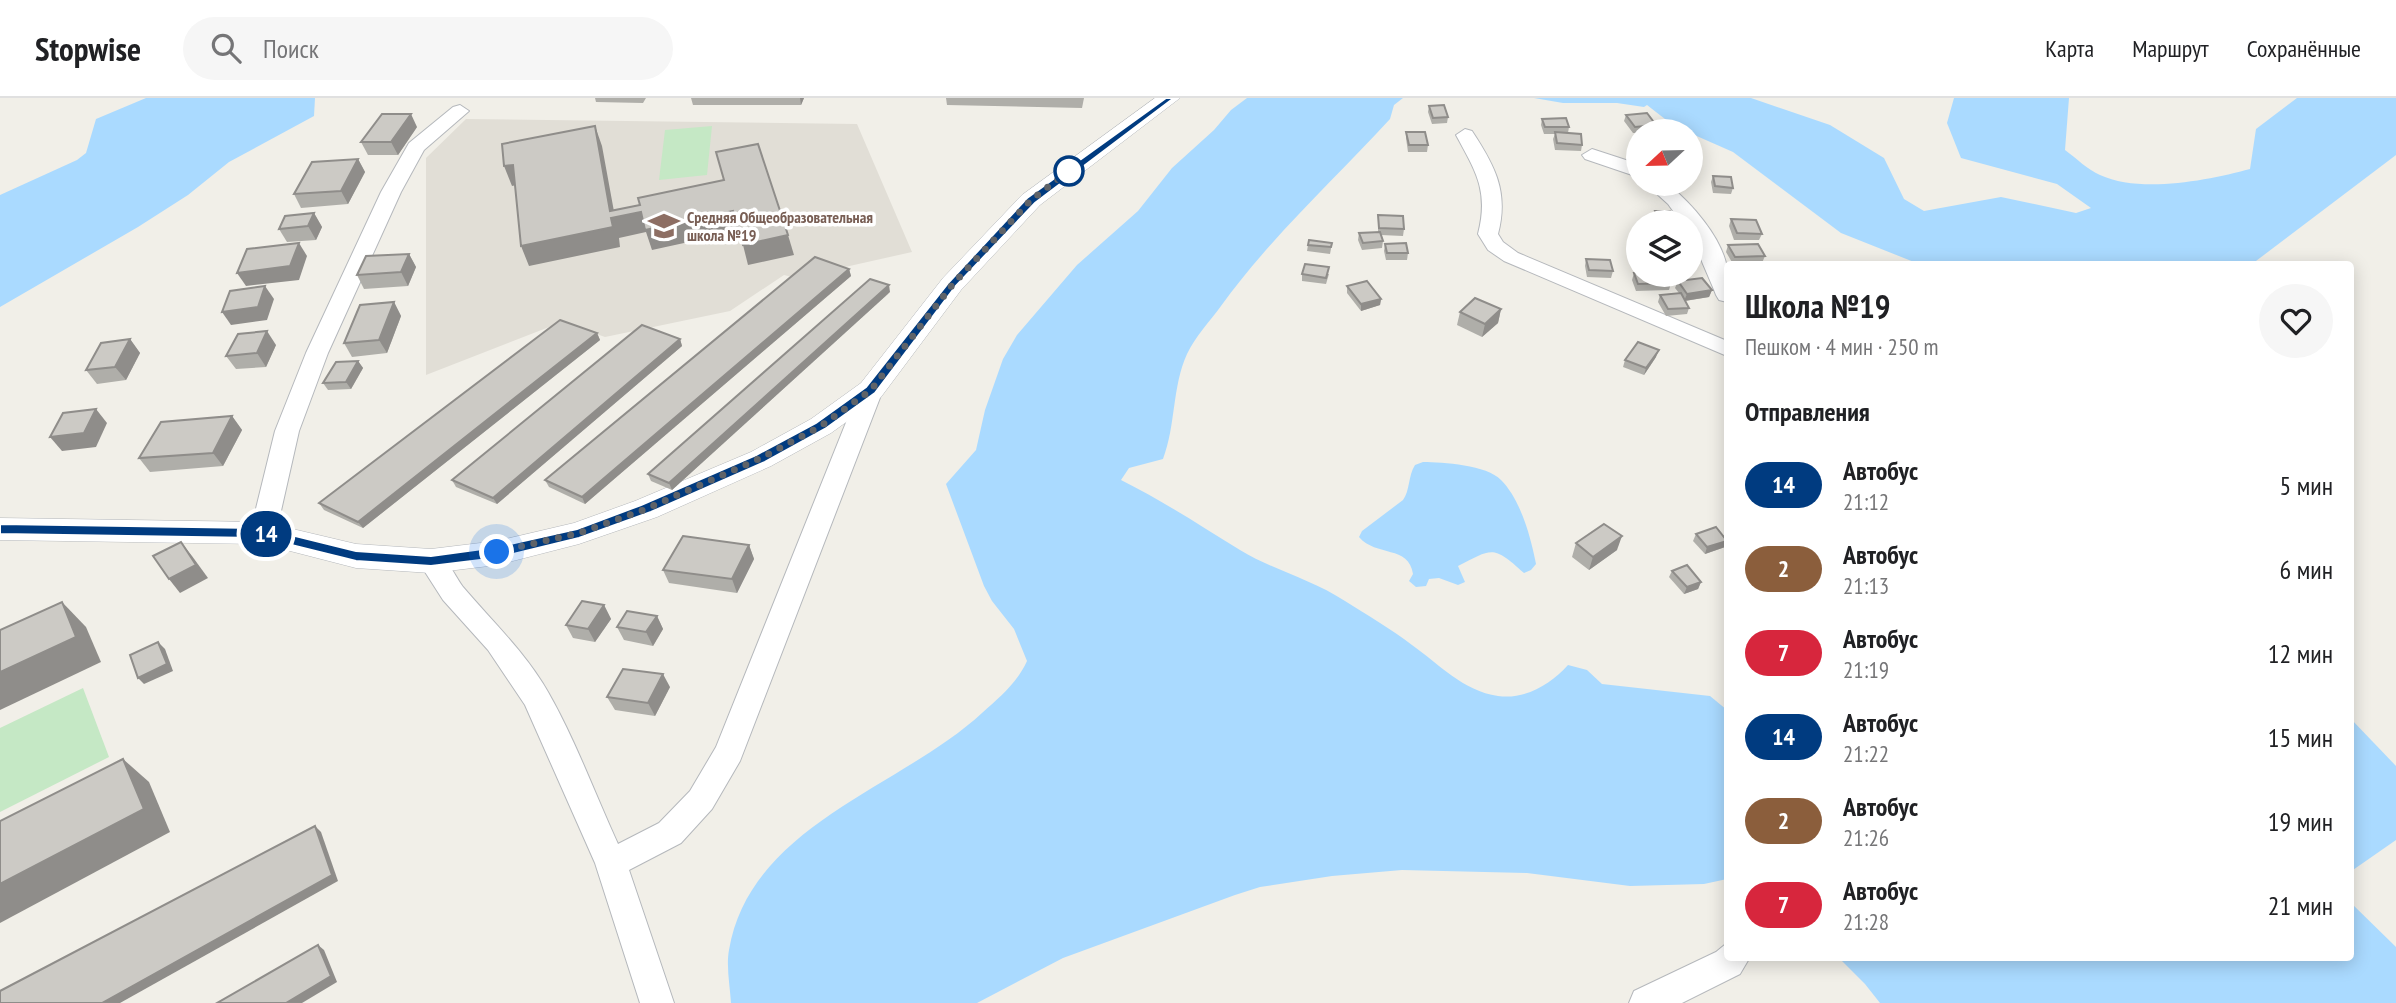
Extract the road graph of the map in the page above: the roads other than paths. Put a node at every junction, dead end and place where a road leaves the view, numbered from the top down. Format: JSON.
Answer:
{"nodes":[{"id":1,"x":1169,"y":98,"type":"edge"},
{"id":2,"x":460,"y":111,"type":"dead end"},
{"id":3,"x":1465,"y":135,"type":"dead end"},
{"id":4,"x":1592,"y":155,"type":"dead end"},
{"id":5,"x":1626,"y":168,"type":"edge"},
{"id":6,"x":1670,"y":196,"type":"edge"},
{"id":7,"x":1724,"y":287,"type":"edge"},
{"id":8,"x":1724,"y":348,"type":"edge"},
{"id":9,"x":871,"y":390,"type":"junction"},
{"id":10,"x":0,"y":529,"type":"edge"},
{"id":11,"x":263,"y":533,"type":"junction"},
{"id":12,"x":431,"y":561,"type":"junction"},
{"id":13,"x":611,"y":863,"type":"junction"},
{"id":14,"x":1730,"y":961,"type":"edge"},
{"id":15,"x":657,"y":1003,"type":"edge"},
{"id":16,"x":1646,"y":1003,"type":"edge"}],
"edges":[{"from":1,"to":9,"type":"street"},
{"from":2,"to":11,"type":"street"},
{"from":3,"to":8,"type":"street"},
{"from":4,"to":5,"type":"street"},
{"from":6,"to":7,"type":"street"},
{"from":9,"to":12,"type":"street"},
{"from":9,"to":13,"type":"street"},
{"from":10,"to":11,"type":"street"},
{"from":11,"to":12,"type":"street"},
{"from":12,"to":13,"type":"street"},
{"from":13,"to":15,"type":"street"},
{"from":14,"to":16,"type":"street"}]}
